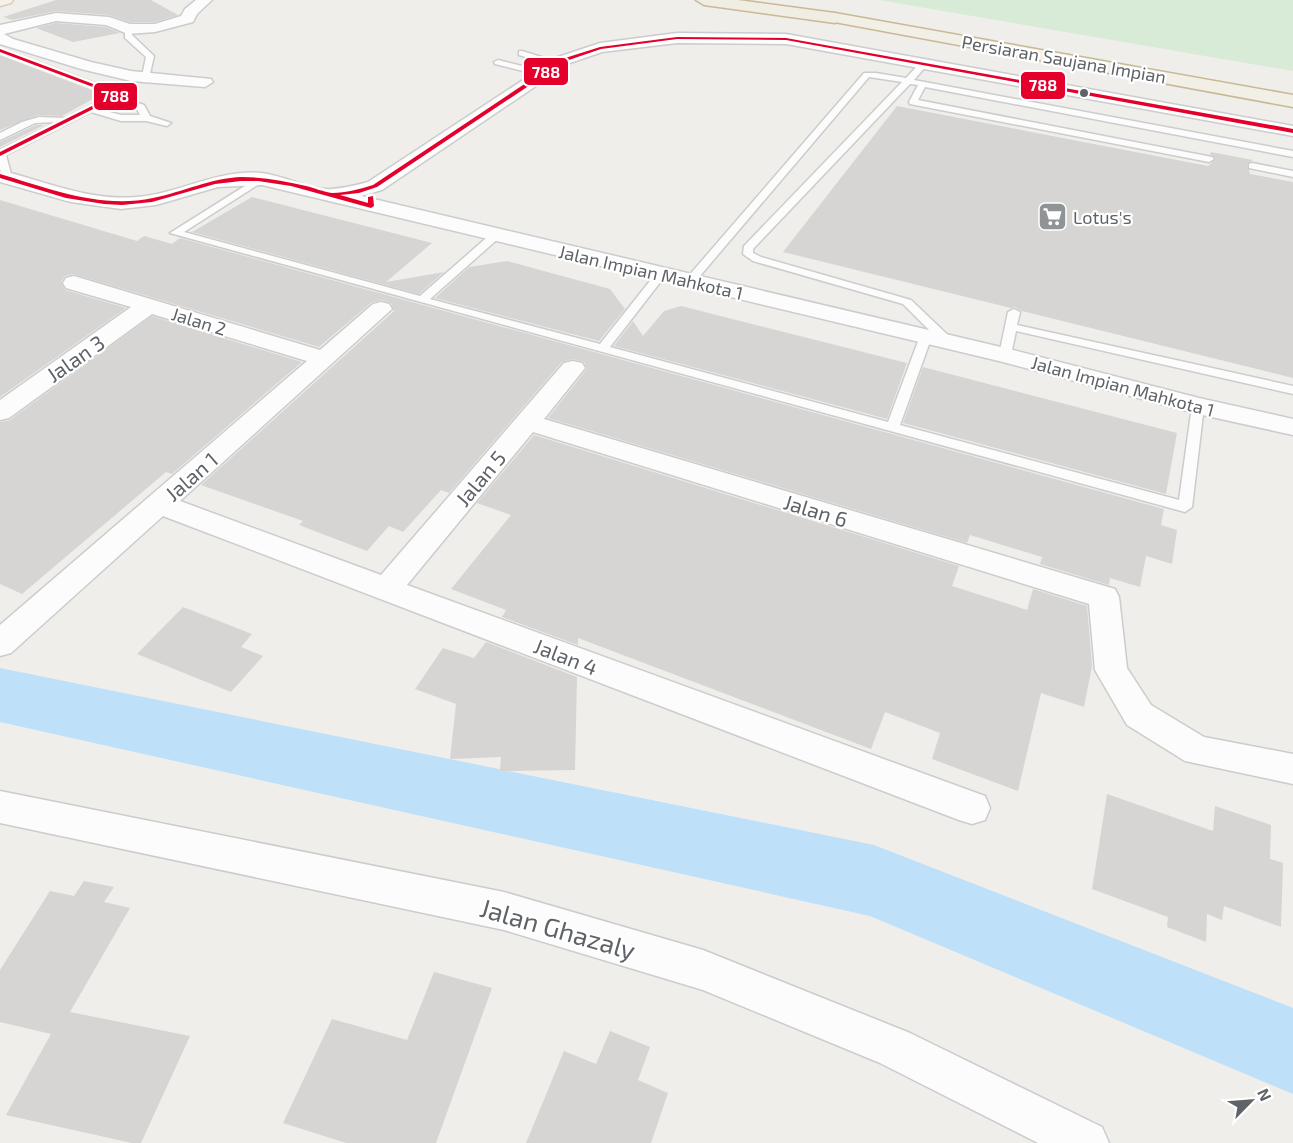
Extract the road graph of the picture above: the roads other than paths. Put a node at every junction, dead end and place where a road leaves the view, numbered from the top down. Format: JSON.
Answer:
{"nodes":[{"id":1,"x":4,"y":0,"type":"edge"},
{"id":2,"x":205,"y":0,"type":"edge"},
{"id":3,"x":704,"y":0,"type":"edge"},
{"id":4,"x":741,"y":0,"type":"edge"},
{"id":5,"x":789,"y":0,"type":"edge"},
{"id":6,"x":804,"y":0,"type":"edge"},
{"id":7,"x":0,"y":1,"type":"edge"},
{"id":8,"x":20,"y":7,"type":"dead end"},
{"id":9,"x":0,"y":14,"type":"edge"},
{"id":10,"x":840,"y":14,"type":"junction"},
{"id":11,"x":128,"y":29,"type":"junction"},
{"id":12,"x":0,"y":30,"type":"edge"},
{"id":13,"x":950,"y":33,"type":"junction"},
{"id":14,"x":0,"y":38,"type":"edge"},
{"id":15,"x":0,"y":50,"type":"edge"},
{"id":16,"x":522,"y":53,"type":"dead end"},
{"id":17,"x":498,"y":62,"type":"dead end"},
{"id":18,"x":558,"y":65,"type":"junction"},
{"id":19,"x":923,"y":65,"type":"junction"},
{"id":20,"x":543,"y":74,"type":"junction"},
{"id":21,"x":146,"y":76,"type":"junction"},
{"id":22,"x":205,"y":82,"type":"dead end"},
{"id":23,"x":906,"y":82,"type":"junction"},
{"id":24,"x":922,"y":85,"type":"junction"},
{"id":25,"x":1293,"y":89,"type":"edge"},
{"id":26,"x":112,"y":98,"type":"junction"},
{"id":27,"x":1112,"y":99,"type":"junction"},
{"id":28,"x":1293,"y":102,"type":"edge"},
{"id":29,"x":90,"y":109,"type":"junction"},
{"id":30,"x":146,"y":118,"type":"junction"},
{"id":31,"x":1107,"y":119,"type":"junction"},
{"id":32,"x":67,"y":121,"type":"junction"},
{"id":33,"x":167,"y":123,"type":"dead end"},
{"id":34,"x":1293,"y":131,"type":"edge"},
{"id":35,"x":0,"y":137,"type":"edge"},
{"id":36,"x":3,"y":152,"type":"edge"},
{"id":37,"x":1293,"y":154,"type":"edge"},
{"id":38,"x":1209,"y":159,"type":"dead end"},
{"id":39,"x":1252,"y":166,"type":"dead end"},
{"id":40,"x":1293,"y":174,"type":"edge"},
{"id":41,"x":4,"y":177,"type":"edge"},
{"id":42,"x":262,"y":179,"type":"junction"},
{"id":43,"x":373,"y":196,"type":"junction"},
{"id":44,"x":496,"y":235,"type":"junction"},
{"id":45,"x":661,"y":274,"type":"junction"},
{"id":46,"x":690,"y":281,"type":"junction"},
{"id":47,"x":74,"y":283,"type":"dead end"},
{"id":48,"x":422,"y":300,"type":"junction"},
{"id":49,"x":149,"y":305,"type":"junction"},
{"id":50,"x":381,"y":309,"type":"dead end"},
{"id":51,"x":1014,"y":312,"type":"dead end"},
{"id":52,"x":1012,"y":327,"type":"junction"},
{"id":53,"x":926,"y":336,"type":"junction"},
{"id":54,"x":948,"y":342,"type":"junction"},
{"id":55,"x":602,"y":349,"type":"junction"},
{"id":56,"x":1005,"y":355,"type":"junction"},
{"id":57,"x":325,"y":359,"type":"junction"},
{"id":58,"x":573,"y":368,"type":"dead end"},
{"id":59,"x":1293,"y":390,"type":"edge"},
{"id":60,"x":1198,"y":406,"type":"junction"},
{"id":61,"x":0,"y":412,"type":"edge"},
{"id":62,"x":527,"y":422,"type":"junction"},
{"id":63,"x":1293,"y":428,"type":"edge"},
{"id":64,"x":892,"y":429,"type":"junction"},
{"id":65,"x":159,"y":504,"type":"junction"},
{"id":66,"x":386,"y":589,"type":"junction"},
{"id":67,"x":5,"y":639,"type":"edge"},
{"id":68,"x":1293,"y":769,"type":"edge"},
{"id":69,"x":0,"y":807,"type":"edge"},
{"id":70,"x":972,"y":808,"type":"dead end"},
{"id":71,"x":1086,"y":1143,"type":"edge"}],
"edges":[{"from":1,"to":7,"type":"main road"},
{"from":2,"to":11,"type":"street"},
{"from":3,"to":10,"type":"highway"},
{"from":4,"to":10,"type":"highway"},
{"from":5,"to":10,"type":"highway"},
{"from":6,"to":10,"type":"highway"},
{"from":8,"to":9,"type":"street"},
{"from":10,"to":13,"type":"highway","name":"Persiaran Saujana Impian"},
{"from":11,"to":12,"type":"street"},
{"from":11,"to":21,"type":"lane"},
{"from":13,"to":25,"type":"highway","name":"Persiaran Saujana Impian"},
{"from":13,"to":28,"type":"highway","name":"Persiaran Saujana Impian"},
{"from":14,"to":21,"type":"street"},
{"from":15,"to":26,"type":"lane"},
{"from":16,"to":18,"type":"lane"},
{"from":17,"to":20,"type":"lane"},
{"from":18,"to":19,"type":"street"},
{"from":18,"to":20,"type":"street"},
{"from":19,"to":23,"type":"lane"},
{"from":19,"to":27,"type":"street"},
{"from":20,"to":43,"type":"street"},
{"from":21,"to":22,"type":"street"},
{"from":23,"to":24,"type":"lane"},
{"from":23,"to":46,"type":"lane"},
{"from":23,"to":54,"type":"lane"},
{"from":24,"to":31,"type":"lane"},
{"from":24,"to":38,"type":"lane"},
{"from":26,"to":29,"type":"lane"},
{"from":26,"to":30,"type":"lane"},
{"from":27,"to":31,"type":"lane"},
{"from":27,"to":34,"type":"street"},
{"from":29,"to":30,"type":"lane"},
{"from":29,"to":32,"type":"lane"},
{"from":30,"to":33,"type":"lane"},
{"from":31,"to":37,"type":"lane"},
{"from":32,"to":35,"type":"lane"},
{"from":32,"to":36,"type":"lane"},
{"from":36,"to":41,"type":"lane"},
{"from":39,"to":40,"type":"lane"},
{"from":41,"to":42,"type":"street","name":"Jalan Impian Mahkota 1"},
{"from":42,"to":43,"type":"street","name":"Jalan Impian Mahkota 1"},
{"from":42,"to":48,"type":"lane"},
{"from":43,"to":44,"type":"street","name":"Jalan Impian Mahkota 1"},
{"from":44,"to":45,"type":"street","name":"Jalan Impian Mahkota 1"},
{"from":44,"to":48,"type":"lane"},
{"from":45,"to":46,"type":"street","name":"Jalan Impian Mahkota 1"},
{"from":45,"to":55,"type":"lane"},
{"from":46,"to":53,"type":"street","name":"Jalan Impian Mahkota 1"},
{"from":47,"to":49,"type":"street","name":"Jalan 2"},
{"from":48,"to":55,"type":"lane"},
{"from":49,"to":57,"type":"street","name":"Jalan 2"},
{"from":49,"to":61,"type":"street","name":"Jalan 3"},
{"from":50,"to":57,"type":"street","name":"Jalan 1"},
{"from":51,"to":52,"type":"lane"},
{"from":52,"to":56,"type":"lane"},
{"from":52,"to":59,"type":"lane"},
{"from":53,"to":54,"type":"street","name":"Jalan Impian Mahkota 1"},
{"from":53,"to":64,"type":"lane"},
{"from":54,"to":56,"type":"street","name":"Jalan Impian Mahkota 1"},
{"from":55,"to":64,"type":"lane"},
{"from":56,"to":60,"type":"street","name":"Jalan Impian Mahkota 1"},
{"from":57,"to":65,"type":"street","name":"Jalan 1"},
{"from":58,"to":62,"type":"street","name":"Jalan 5"},
{"from":60,"to":63,"type":"street","name":"Jalan Impian Mahkota 1"},
{"from":60,"to":64,"type":"lane"},
{"from":62,"to":66,"type":"street","name":"Jalan 5"},
{"from":62,"to":68,"type":"street","name":"Jalan 6"},
{"from":65,"to":66,"type":"street","name":"Jalan 4"},
{"from":65,"to":67,"type":"street","name":"Jalan 1"},
{"from":66,"to":70,"type":"street","name":"Jalan 4"},
{"from":69,"to":71,"type":"street","name":"Jalan Ghazaly"}]}
